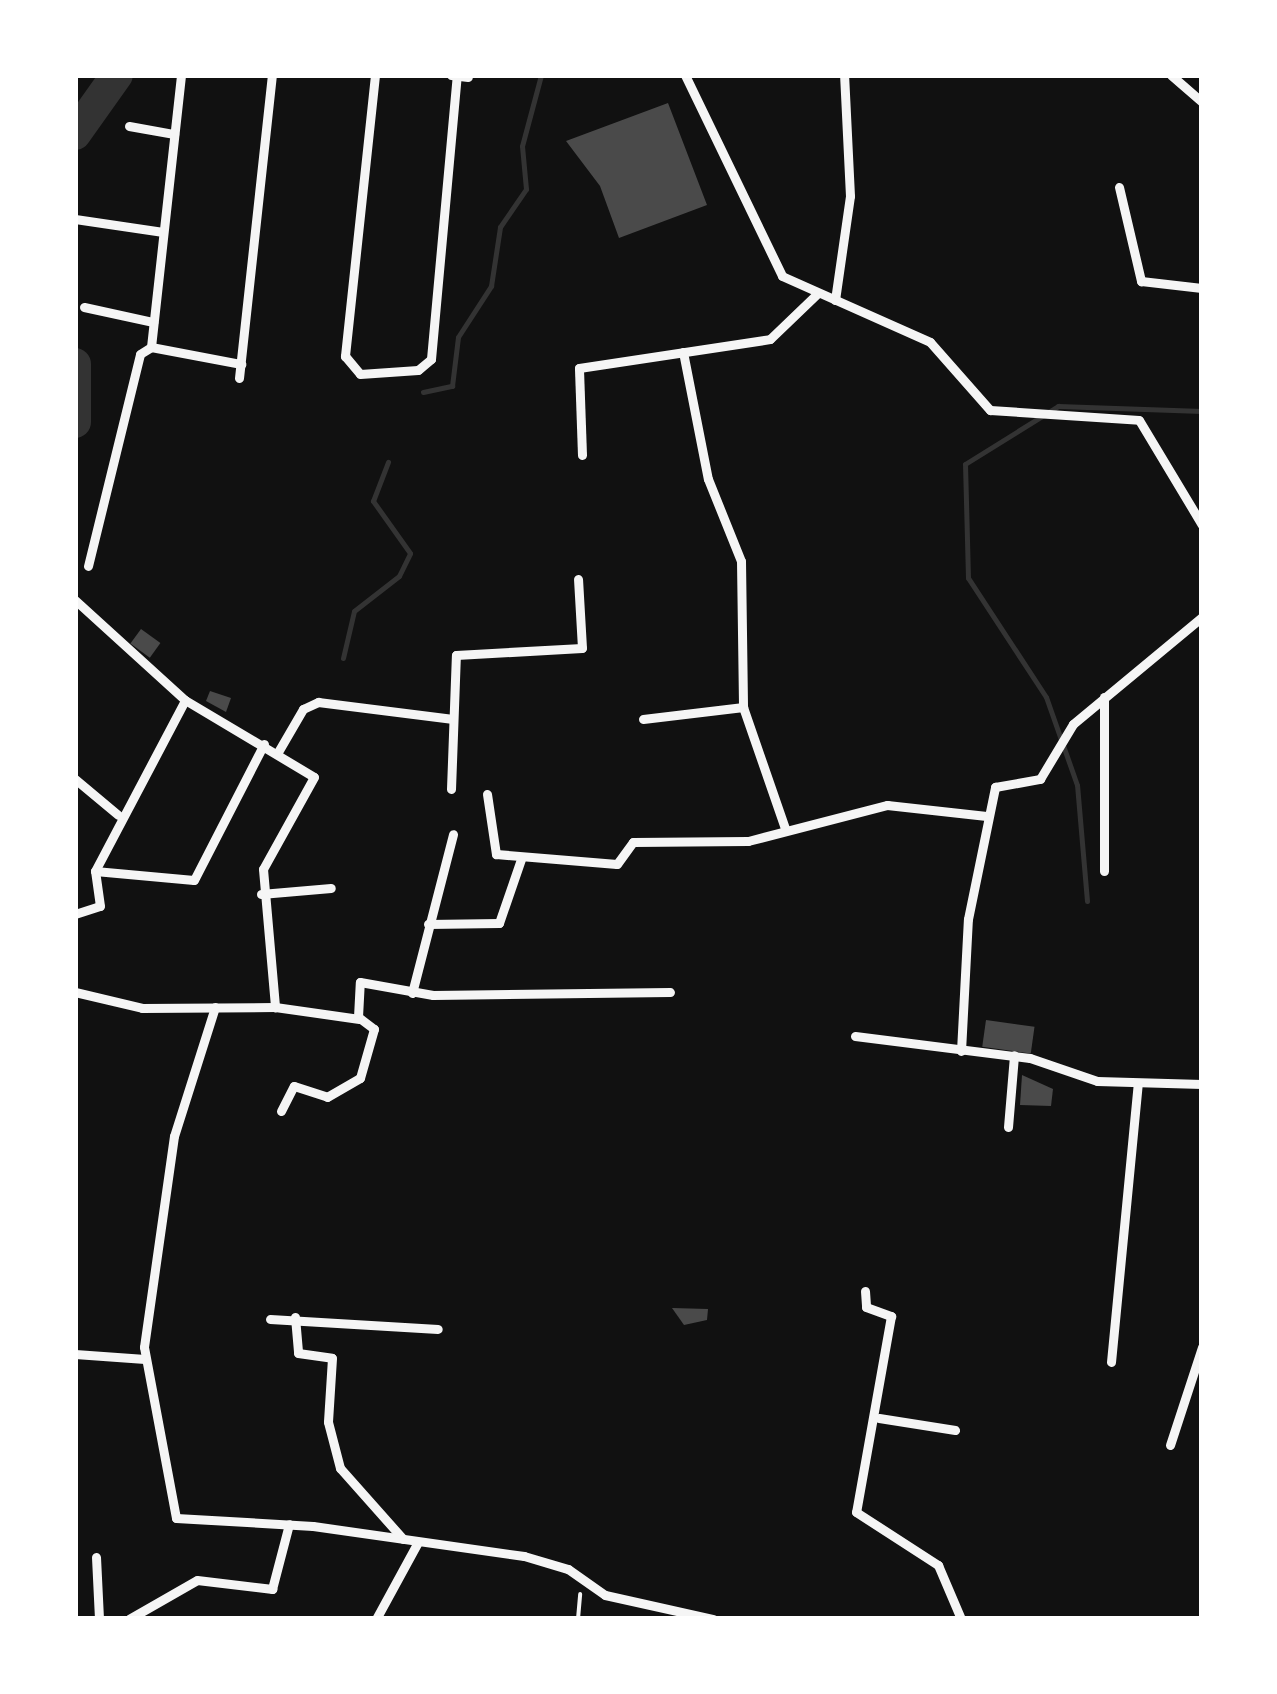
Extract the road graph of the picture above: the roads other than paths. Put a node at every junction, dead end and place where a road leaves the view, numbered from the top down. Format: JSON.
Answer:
{"nodes":[{"id":1,"x":181,"y":75,"type":"edge"},
{"id":2,"x":272,"y":75,"type":"edge"},
{"id":3,"x":375,"y":75,"type":"edge"},
{"id":4,"x":685,"y":75,"type":"edge"},
{"id":5,"x":844,"y":75,"type":"edge"},
{"id":6,"x":1171,"y":75,"type":"edge"},
{"id":7,"x":458,"y":76,"type":"edge"},
{"id":8,"x":1202,"y":102,"type":"edge"},
{"id":9,"x":129,"y":126,"type":"dead end"},
{"id":10,"x":174,"y":134,"type":"junction"},
{"id":11,"x":1120,"y":187,"type":"dead end"},
{"id":12,"x":75,"y":219,"type":"edge"},
{"id":13,"x":163,"y":232,"type":"junction"},
{"id":14,"x":1202,"y":288,"type":"edge"},
{"id":15,"x":818,"y":293,"type":"junction"},
{"id":16,"x":835,"y":300,"type":"junction"},
{"id":17,"x":84,"y":307,"type":"dead end"},
{"id":18,"x":153,"y":322,"type":"junction"},
{"id":19,"x":150,"y":346,"type":"junction"},
{"id":20,"x":682,"y":352,"type":"junction"},
{"id":21,"x":242,"y":364,"type":"junction"},
{"id":22,"x":239,"y":378,"type":"dead end"},
{"id":23,"x":582,"y":456,"type":"dead end"},
{"id":24,"x":1202,"y":525,"type":"edge"},
{"id":25,"x":88,"y":566,"type":"dead end"},
{"id":26,"x":578,"y":579,"type":"dead end"},
{"id":27,"x":75,"y":600,"type":"edge"},
{"id":28,"x":1202,"y":617,"type":"edge"},
{"id":29,"x":1104,"y":698,"type":"junction"},
{"id":30,"x":185,"y":700,"type":"junction"},
{"id":31,"x":743,"y":707,"type":"junction"},
{"id":32,"x":453,"y":719,"type":"junction"},
{"id":33,"x":643,"y":719,"type":"dead end"},
{"id":34,"x":264,"y":744,"type":"junction"},
{"id":35,"x":278,"y":752,"type":"junction"},
{"id":36,"x":75,"y":779,"type":"edge"},
{"id":37,"x":451,"y":789,"type":"dead end"},
{"id":38,"x":488,"y":794,"type":"dead end"},
{"id":39,"x":118,"y":815,"type":"junction"},
{"id":40,"x":986,"y":816,"type":"junction"},
{"id":41,"x":785,"y":828,"type":"junction"},
{"id":42,"x":453,"y":834,"type":"dead end"},
{"id":43,"x":520,"y":858,"type":"junction"},
{"id":44,"x":1104,"y":870,"type":"dead end"},
{"id":45,"x":95,"y":871,"type":"junction"},
{"id":46,"x":331,"y":888,"type":"dead end"},
{"id":47,"x":261,"y":894,"type":"junction"},
{"id":48,"x":75,"y":914,"type":"edge"},
{"id":49,"x":428,"y":924,"type":"junction"},
{"id":50,"x":75,"y":992,"type":"edge"},
{"id":51,"x":670,"y":992,"type":"dead end"},
{"id":52,"x":412,"y":993,"type":"junction"},
{"id":53,"x":215,"y":1007,"type":"junction"},
{"id":54,"x":274,"y":1007,"type":"junction"},
{"id":55,"x":359,"y":1019,"type":"junction"},
{"id":56,"x":855,"y":1036,"type":"dead end"},
{"id":57,"x":961,"y":1051,"type":"junction"},
{"id":58,"x":1014,"y":1055,"type":"junction"},
{"id":59,"x":1138,"y":1083,"type":"junction"},
{"id":60,"x":1202,"y":1084,"type":"edge"},
{"id":61,"x":281,"y":1111,"type":"dead end"},
{"id":62,"x":1008,"y":1127,"type":"dead end"},
{"id":63,"x":866,"y":1290,"type":"dead end"},
{"id":64,"x":295,"y":1317,"type":"junction"},
{"id":65,"x":270,"y":1319,"type":"dead end"},
{"id":66,"x":438,"y":1329,"type":"dead end"},
{"id":67,"x":1202,"y":1348,"type":"edge"},
{"id":68,"x":75,"y":1354,"type":"edge"},
{"id":69,"x":146,"y":1359,"type":"junction"},
{"id":70,"x":1111,"y":1362,"type":"dead end"},
{"id":71,"x":879,"y":1418,"type":"junction"},
{"id":72,"x":955,"y":1430,"type":"dead end"},
{"id":73,"x":1170,"y":1444,"type":"dead end"},
{"id":74,"x":289,"y":1524,"type":"junction"},
{"id":75,"x":405,"y":1541,"type":"junction"},
{"id":76,"x":418,"y":1542,"type":"junction"},
{"id":77,"x":96,"y":1558,"type":"dead end"},
{"id":78,"x":98,"y":1619,"type":"edge"},
{"id":79,"x":129,"y":1619,"type":"edge"},
{"id":80,"x":376,"y":1619,"type":"edge"},
{"id":81,"x":714,"y":1619,"type":"edge"},
{"id":82,"x":961,"y":1619,"type":"edge"}],
"edges":[{"from":1,"to":10,"type":"street"},
{"from":2,"to":21,"type":"street"},
{"from":3,"to":7,"type":"street"},
{"from":4,"to":15,"type":"street"},
{"from":5,"to":16,"type":"street"},
{"from":6,"to":8,"type":"street"},
{"from":9,"to":10,"type":"street"},
{"from":10,"to":13,"type":"street"},
{"from":11,"to":14,"type":"street"},
{"from":12,"to":13,"type":"street"},
{"from":13,"to":18,"type":"street"},
{"from":15,"to":16,"type":"street"},
{"from":15,"to":20,"type":"street"},
{"from":16,"to":24,"type":"street"},
{"from":17,"to":18,"type":"street"},
{"from":18,"to":19,"type":"street"},
{"from":19,"to":21,"type":"street"},
{"from":19,"to":25,"type":"street"},
{"from":20,"to":23,"type":"street"},
{"from":20,"to":31,"type":"street"},
{"from":21,"to":22,"type":"street"},
{"from":26,"to":32,"type":"street"},
{"from":27,"to":30,"type":"street"},
{"from":28,"to":29,"type":"street"},
{"from":29,"to":40,"type":"street"},
{"from":29,"to":44,"type":"street"},
{"from":30,"to":34,"type":"street"},
{"from":30,"to":39,"type":"street"},
{"from":31,"to":33,"type":"street"},
{"from":31,"to":41,"type":"street"},
{"from":32,"to":35,"type":"street"},
{"from":32,"to":37,"type":"street"},
{"from":34,"to":35,"type":"street"},
{"from":34,"to":45,"type":"street"},
{"from":35,"to":47,"type":"street"},
{"from":36,"to":39,"type":"street"},
{"from":38,"to":43,"type":"street"},
{"from":39,"to":45,"type":"street"},
{"from":40,"to":41,"type":"street"},
{"from":40,"to":57,"type":"street"},
{"from":41,"to":43,"type":"street"},
{"from":42,"to":49,"type":"street"},
{"from":43,"to":49,"type":"street"},
{"from":45,"to":48,"type":"street"},
{"from":46,"to":47,"type":"street"},
{"from":47,"to":54,"type":"street"},
{"from":49,"to":52,"type":"street"},
{"from":50,"to":53,"type":"street"},
{"from":51,"to":52,"type":"street"},
{"from":52,"to":55,"type":"street"},
{"from":53,"to":54,"type":"street"},
{"from":53,"to":69,"type":"street"},
{"from":54,"to":55,"type":"street"},
{"from":55,"to":61,"type":"street"},
{"from":56,"to":57,"type":"street"},
{"from":57,"to":58,"type":"street"},
{"from":58,"to":59,"type":"street"},
{"from":58,"to":62,"type":"street"},
{"from":59,"to":60,"type":"street"},
{"from":59,"to":70,"type":"street"},
{"from":63,"to":71,"type":"street"},
{"from":64,"to":65,"type":"street"},
{"from":64,"to":66,"type":"street"},
{"from":64,"to":75,"type":"street"},
{"from":67,"to":73,"type":"street"},
{"from":68,"to":69,"type":"street"},
{"from":69,"to":74,"type":"street"},
{"from":71,"to":72,"type":"street"},
{"from":71,"to":82,"type":"street"},
{"from":74,"to":75,"type":"street"},
{"from":74,"to":79,"type":"street"},
{"from":75,"to":76,"type":"street"},
{"from":76,"to":80,"type":"street"},
{"from":76,"to":81,"type":"street"},
{"from":77,"to":78,"type":"street"}]}
